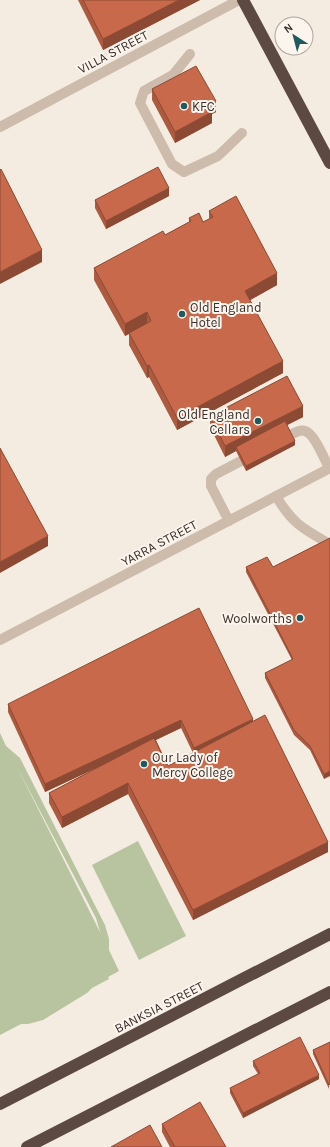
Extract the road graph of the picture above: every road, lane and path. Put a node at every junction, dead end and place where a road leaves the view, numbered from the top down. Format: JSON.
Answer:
{"nodes":[{"id":1,"x":239,"y":0,"type":"edge"},
{"id":2,"x":243,"y":0,"type":"edge"},
{"id":3,"x":190,"y":54,"type":"dead end"},
{"id":4,"x":0,"y":127,"type":"edge"},
{"id":5,"x":242,"y":133,"type":"dead end"},
{"id":6,"x":330,"y":163,"type":"edge"},
{"id":7,"x":290,"y":435,"type":"edge"},
{"id":8,"x":241,"y":461,"type":"edge"},
{"id":9,"x":330,"y":468,"type":"edge"},
{"id":10,"x":276,"y":496,"type":"junction"},
{"id":11,"x":229,"y":521,"type":"junction"},
{"id":12,"x":328,"y":543,"type":"edge"},
{"id":13,"x":0,"y":640,"type":"edge"},
{"id":14,"x":330,"y":934,"type":"edge"},
{"id":15,"x":330,"y":992,"type":"edge"},
{"id":16,"x":0,"y":1104,"type":"edge"},
{"id":17,"x":28,"y":1147,"type":"edge"}],
"edges":[{"from":1,"to":4,"type":"street","name":"VILLA STREET"},
{"from":2,"to":6,"type":"highway"},
{"from":3,"to":5,"type":"street"},
{"from":7,"to":9,"type":"street"},
{"from":8,"to":11,"type":"street"},
{"from":9,"to":10,"type":"street","name":"YARRA STREET"},
{"from":10,"to":11,"type":"street","name":"YARRA STREET"},
{"from":10,"to":12,"type":"street"},
{"from":11,"to":13,"type":"street","name":"YARRA STREET"},
{"from":14,"to":16,"type":"highway","name":"BANKSIA STREET"},
{"from":15,"to":17,"type":"highway"}]}
